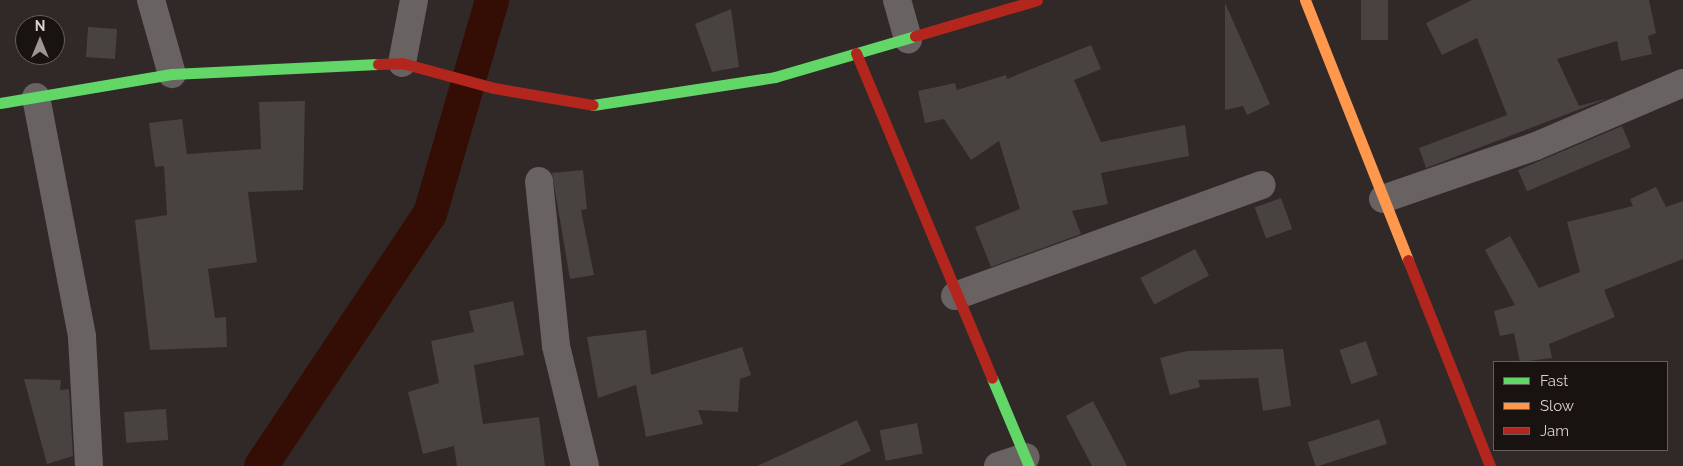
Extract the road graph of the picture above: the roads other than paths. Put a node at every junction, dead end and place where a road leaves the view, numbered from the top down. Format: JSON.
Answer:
{"nodes":[{"id":1,"x":151,"y":0,"type":"edge"},
{"id":2,"x":414,"y":0,"type":"edge"},
{"id":3,"x":896,"y":0,"type":"edge"},
{"id":4,"x":1037,"y":0,"type":"edge"},
{"id":5,"x":1305,"y":0,"type":"edge"},
{"id":6,"x":908,"y":39,"type":"junction"},
{"id":7,"x":856,"y":54,"type":"junction"},
{"id":8,"x":402,"y":63,"type":"junction"},
{"id":9,"x":172,"y":74,"type":"junction"},
{"id":10,"x":1683,"y":83,"type":"edge"},
{"id":11,"x":36,"y":97,"type":"junction"},
{"id":12,"x":0,"y":103,"type":"edge"},
{"id":13,"x":539,"y":181,"type":"dead end"},
{"id":14,"x":1262,"y":185,"type":"dead end"},
{"id":15,"x":1383,"y":199,"type":"junction"},
{"id":16,"x":955,"y":296,"type":"junction"},
{"id":17,"x":1028,"y":461,"type":"edge"},
{"id":18,"x":89,"y":466,"type":"edge"},
{"id":19,"x":585,"y":466,"type":"edge"},
{"id":20,"x":998,"y":466,"type":"edge"},
{"id":21,"x":1490,"y":466,"type":"edge"}],
"edges":[{"from":1,"to":9,"type":"street"},
{"from":2,"to":8,"type":"street"},
{"from":3,"to":6,"type":"street"},
{"from":4,"to":6,"type":"street"},
{"from":5,"to":15,"type":"street"},
{"from":6,"to":7,"type":"street"},
{"from":7,"to":8,"type":"street"},
{"from":7,"to":16,"type":"street"},
{"from":8,"to":9,"type":"street"},
{"from":9,"to":11,"type":"street"},
{"from":10,"to":15,"type":"street"},
{"from":11,"to":12,"type":"street"},
{"from":11,"to":18,"type":"street"},
{"from":13,"to":19,"type":"street"},
{"from":14,"to":16,"type":"street"},
{"from":15,"to":21,"type":"street"},
{"from":16,"to":17,"type":"street"},
{"from":17,"to":20,"type":"street"}]}
